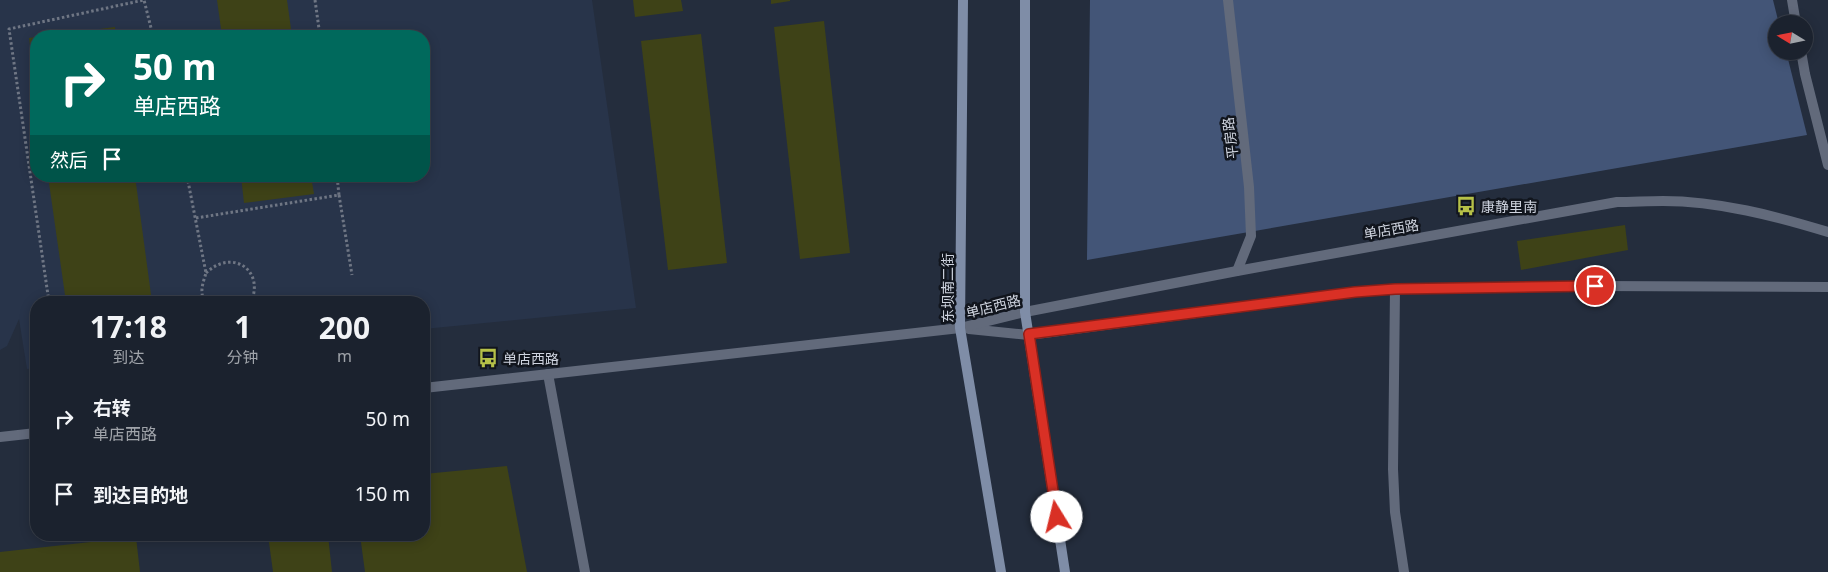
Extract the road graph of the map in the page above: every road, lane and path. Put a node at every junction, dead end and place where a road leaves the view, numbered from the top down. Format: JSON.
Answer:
{"nodes":[{"id":1,"x":315,"y":0,"type":"edge"},
{"id":2,"x":963,"y":0,"type":"edge"},
{"id":3,"x":1025,"y":0,"type":"edge"},
{"id":4,"x":1228,"y":0,"type":"edge"},
{"id":5,"x":1792,"y":0,"type":"edge"},
{"id":6,"x":1794,"y":15,"type":"edge"},
{"id":7,"x":152,"y":30,"type":"edge"},
{"id":8,"x":319,"y":30,"type":"edge"},
{"id":9,"x":1802,"y":60,"type":"edge"},
{"id":10,"x":1828,"y":165,"type":"edge"},
{"id":11,"x":30,"y":176,"type":"edge"},
{"id":12,"x":31,"y":182,"type":"edge"},
{"id":13,"x":188,"y":182,"type":"edge"},
{"id":14,"x":338,"y":182,"type":"edge"},
{"id":15,"x":339,"y":195,"type":"junction"},
{"id":16,"x":196,"y":218,"type":"junction"},
{"id":17,"x":1828,"y":232,"type":"edge"},
{"id":18,"x":1237,"y":271,"type":"junction"},
{"id":19,"x":206,"y":273,"type":"junction"},
{"id":20,"x":352,"y":275,"type":"dead end"},
{"id":21,"x":1828,"y":287,"type":"edge"},
{"id":22,"x":1395,"y":289,"type":"junction"},
{"id":23,"x":47,"y":296,"type":"edge"},
{"id":24,"x":203,"y":296,"type":"edge"},
{"id":25,"x":253,"y":296,"type":"edge"},
{"id":26,"x":1025,"y":312,"type":"junction"},
{"id":27,"x":960,"y":328,"type":"junction"},
{"id":28,"x":1029,"y":334,"type":"junction"},
{"id":29,"x":548,"y":374,"type":"junction"},
{"id":30,"x":430,"y":387,"type":"edge"},
{"id":31,"x":30,"y":434,"type":"edge"},
{"id":32,"x":0,"y":437,"type":"edge"},
{"id":33,"x":585,"y":572,"type":"edge"},
{"id":34,"x":1001,"y":572,"type":"edge"},
{"id":35,"x":1066,"y":572,"type":"edge"},
{"id":36,"x":1404,"y":572,"type":"edge"}],
"edges":[{"from":1,"to":8,"type":"path"},
{"from":2,"to":27,"type":"main road","name":"东坝南二街"},
{"from":3,"to":26,"type":"main road"},
{"from":4,"to":18,"type":"street","name":"平房路"},
{"from":5,"to":6,"type":"street"},
{"from":7,"to":11,"type":"path"},
{"from":9,"to":10,"type":"street"},
{"from":12,"to":23,"type":"path"},
{"from":13,"to":16,"type":"path"},
{"from":14,"to":15,"type":"path"},
{"from":15,"to":16,"type":"path"},
{"from":15,"to":20,"type":"path"},
{"from":16,"to":19,"type":"path"},
{"from":17,"to":18,"type":"street","name":"单店西路"},
{"from":18,"to":26,"type":"street","name":"单店西路"},
{"from":19,"to":24,"type":"path"},
{"from":19,"to":25,"type":"path"},
{"from":21,"to":22,"type":"street","name":"单店西路"},
{"from":22,"to":28,"type":"street","name":"单店西路"},
{"from":22,"to":36,"type":"street"},
{"from":26,"to":27,"type":"street","name":"单店西路"},
{"from":26,"to":28,"type":"main road"},
{"from":27,"to":28,"type":"street","name":"单店西路"},
{"from":27,"to":29,"type":"street","name":"单店西路"},
{"from":27,"to":34,"type":"main road","name":"东坝南二街"},
{"from":28,"to":35,"type":"main road"},
{"from":29,"to":30,"type":"street","name":"单店西路"},
{"from":29,"to":33,"type":"street"},
{"from":31,"to":32,"type":"street"}]}
